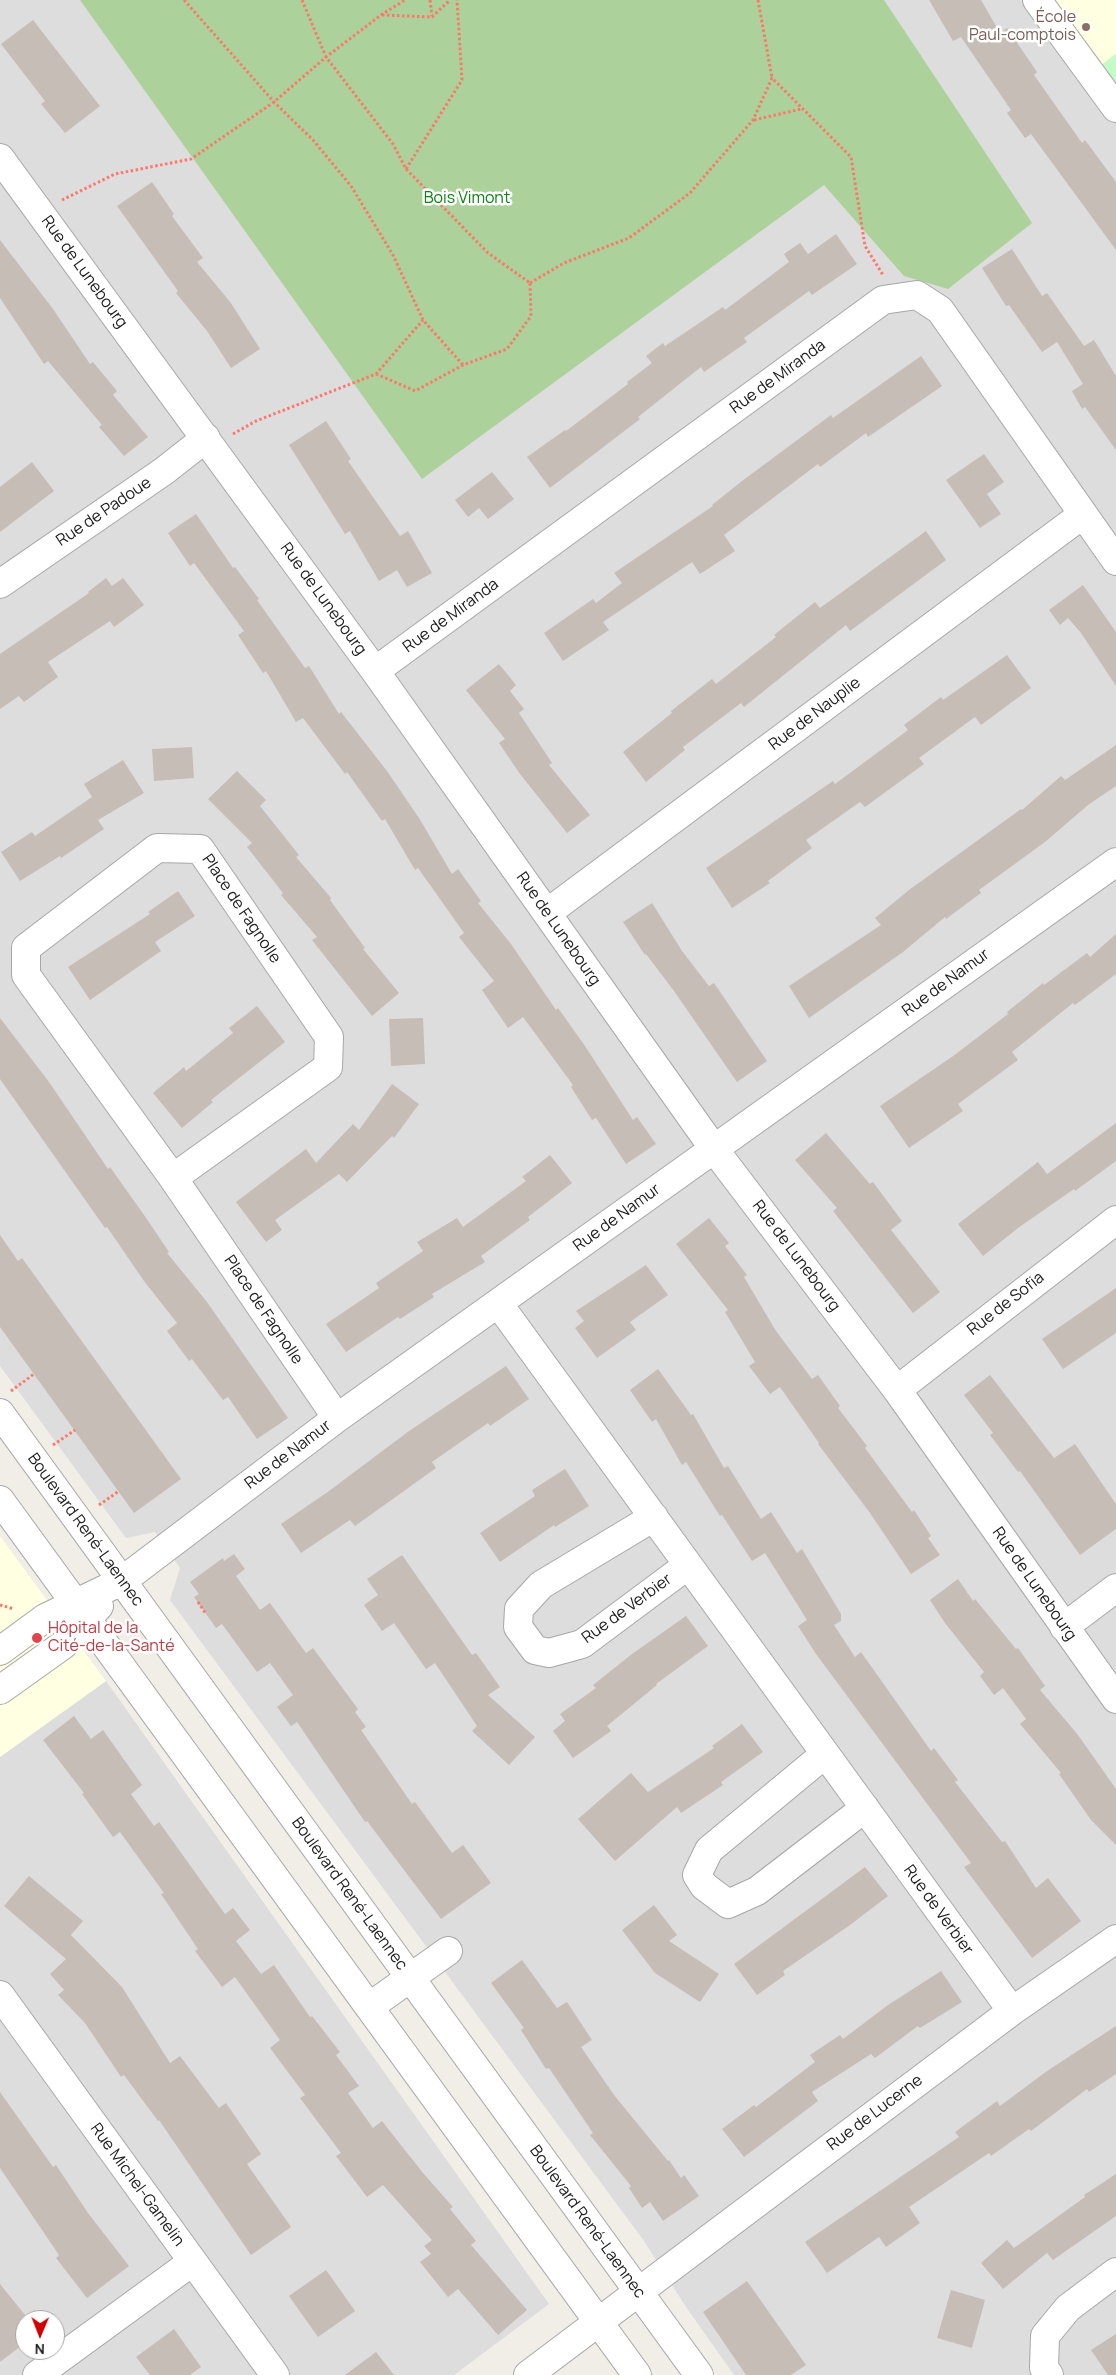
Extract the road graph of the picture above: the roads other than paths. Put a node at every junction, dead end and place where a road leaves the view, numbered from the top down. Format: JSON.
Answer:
{"nodes":[{"id":1,"x":1037,"y":0,"type":"edge"},
{"id":2,"x":1116,"y":108,"type":"edge"},
{"id":3,"x":0,"y":158,"type":"edge"},
{"id":4,"x":209,"y":442,"type":"junction"},
{"id":5,"x":1082,"y":515,"type":"junction"},
{"id":6,"x":1116,"y":561,"type":"edge"},
{"id":7,"x":0,"y":584,"type":"edge"},
{"id":8,"x":375,"y":671,"type":"junction"},
{"id":9,"x":1116,"y":862,"type":"edge"},
{"id":10,"x":547,"y":913,"type":"junction"},
{"id":11,"x":714,"y":1149,"type":"junction"},
{"id":12,"x":173,"y":1178,"type":"junction"},
{"id":13,"x":1116,"y":1220,"type":"edge"},
{"id":14,"x":498,"y":1303,"type":"junction"},
{"id":15,"x":897,"y":1390,"type":"junction"},
{"id":16,"x":4,"y":1403,"type":"edge"},
{"id":17,"x":337,"y":1418,"type":"junction"},
{"id":18,"x":0,"y":1500,"type":"edge"},
{"id":19,"x":654,"y":1517,"type":"junction"},
{"id":20,"x":688,"y":1565,"type":"junction"},
{"id":21,"x":122,"y":1581,"type":"junction"},
{"id":22,"x":1116,"y":1588,"type":"edge"},
{"id":23,"x":81,"y":1612,"type":"junction"},
{"id":24,"x":1064,"y":1627,"type":"junction"},
{"id":25,"x":0,"y":1651,"type":"edge"},
{"id":26,"x":0,"y":1690,"type":"edge"},
{"id":27,"x":1116,"y":1699,"type":"edge"},
{"id":28,"x":825,"y":1754,"type":"junction"},
{"id":29,"x":865,"y":1808,"type":"junction"},
{"id":30,"x":1116,"y":1939,"type":"edge"},
{"id":31,"x":448,"y":1951,"type":"dead end"},
{"id":32,"x":410,"y":1978,"type":"junction"},
{"id":33,"x":0,"y":1995,"type":"edge"},
{"id":34,"x":369,"y":2007,"type":"junction"},
{"id":35,"x":1012,"y":2011,"type":"junction"},
{"id":36,"x":192,"y":2262,"type":"junction"},
{"id":37,"x":1116,"y":2272,"type":"edge"},
{"id":38,"x":638,"y":2291,"type":"junction"},
{"id":39,"x":599,"y":2322,"type":"junction"},
{"id":40,"x":37,"y":2375,"type":"edge"},
{"id":41,"x":275,"y":2375,"type":"edge"},
{"id":42,"x":528,"y":2375,"type":"edge"},
{"id":43,"x":637,"y":2375,"type":"edge"},
{"id":44,"x":699,"y":2375,"type":"edge"},
{"id":45,"x":1049,"y":2375,"type":"edge"}],
"edges":[{"from":1,"to":2,"type":"street"},
{"from":3,"to":4,"type":"street","name":"Rue de Lunebourg"},
{"from":4,"to":7,"type":"street","name":"Rue de Padoue"},
{"from":4,"to":8,"type":"street","name":"Rue de Lunebourg"},
{"from":5,"to":6,"type":"street","name":"Rue de Miranda"},
{"from":5,"to":8,"type":"street","name":"Rue de Miranda"},
{"from":5,"to":10,"type":"street","name":"Rue de Nauplie"},
{"from":8,"to":10,"type":"street","name":"Rue de Lunebourg"},
{"from":9,"to":11,"type":"street","name":"Rue de Namur"},
{"from":10,"to":11,"type":"street","name":"Rue de Lunebourg"},
{"from":11,"to":14,"type":"street","name":"Rue de Namur"},
{"from":11,"to":15,"type":"street","name":"Rue de Lunebourg"},
{"from":12,"to":12,"type":"street","name":"Place de Fagnolle"},
{"from":12,"to":17,"type":"street","name":"Place de Fagnolle"},
{"from":13,"to":15,"type":"street","name":"Rue de Sofia"},
{"from":14,"to":17,"type":"street","name":"Rue de Namur"},
{"from":14,"to":19,"type":"street","name":"Rue de Verbier"},
{"from":15,"to":24,"type":"street","name":"Rue de Lunebourg"},
{"from":16,"to":21,"type":"street","name":"Boulevard René-Laennec"},
{"from":17,"to":21,"type":"street","name":"Rue de Namur"},
{"from":18,"to":23,"type":"street"},
{"from":19,"to":20,"type":"street","name":"Rue de Verbier"},
{"from":19,"to":20,"type":"street","name":"Rue de Verbier"},
{"from":20,"to":28,"type":"street","name":"Rue de Verbier"},
{"from":21,"to":23,"type":"street","name":"Rue de Namur"},
{"from":21,"to":32,"type":"street","name":"Boulevard René-Laennec"},
{"from":22,"to":24,"type":"street"},
{"from":23,"to":25,"type":"street","name":"Rue de Namur"},
{"from":23,"to":26,"type":"street","name":"Rue de Namur"},
{"from":23,"to":34,"type":"street"},
{"from":24,"to":27,"type":"street","name":"Rue de Lunebourg"},
{"from":28,"to":29,"type":"street","name":"Rue de Verbier"},
{"from":28,"to":29,"type":"street"},
{"from":29,"to":35,"type":"street","name":"Rue de Verbier"},
{"from":30,"to":35,"type":"street","name":"Rue de Lucerne"},
{"from":31,"to":32,"type":"street"},
{"from":32,"to":34,"type":"street"},
{"from":32,"to":38,"type":"street","name":"Boulevard René-Laennec"},
{"from":33,"to":36,"type":"street","name":"Rue Michel-Gamelin"},
{"from":34,"to":39,"type":"street"},
{"from":35,"to":38,"type":"street","name":"Rue de Lucerne"},
{"from":36,"to":40,"type":"street"},
{"from":36,"to":41,"type":"street","name":"Rue Michel-Gamelin"},
{"from":37,"to":45,"type":"street"},
{"from":38,"to":39,"type":"street","name":"Rue de Lucerne"},
{"from":38,"to":44,"type":"street","name":"Boulevard René-Laennec"},
{"from":39,"to":42,"type":"street","name":"Rue de Lucerne"},
{"from":39,"to":43,"type":"street"}]}
